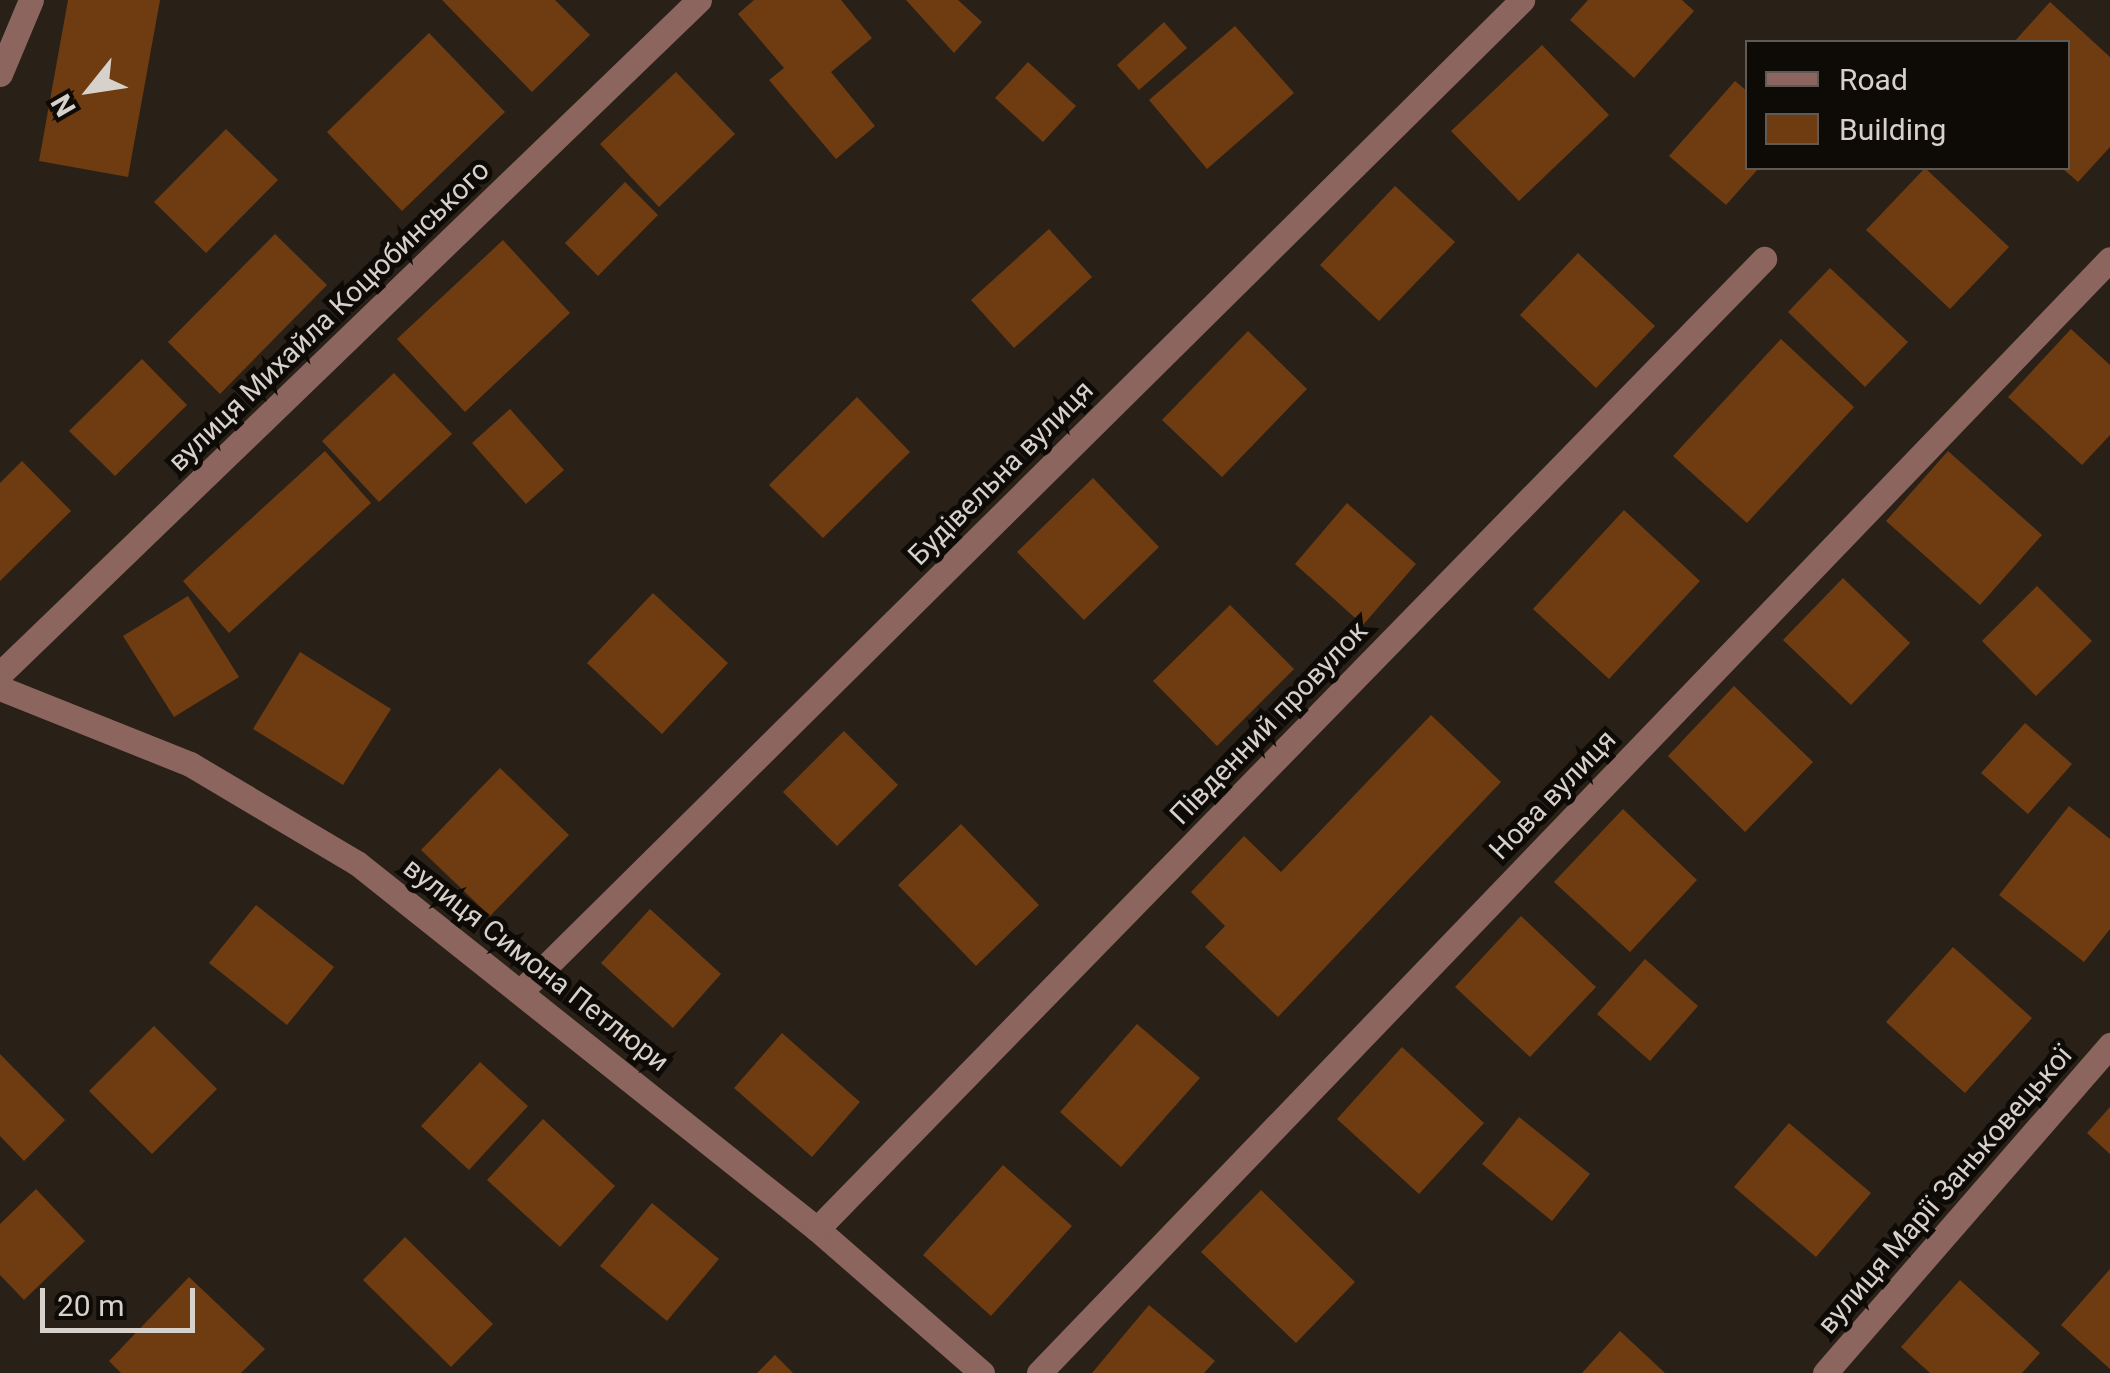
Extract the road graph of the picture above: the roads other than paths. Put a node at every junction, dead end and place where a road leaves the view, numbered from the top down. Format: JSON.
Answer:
{"nodes":[{"id":1,"x":31,"y":0,"type":"edge"},
{"id":2,"x":699,"y":0,"type":"edge"},
{"id":3,"x":1522,"y":0,"type":"edge"},
{"id":4,"x":0,"y":74,"type":"edge"},
{"id":5,"x":1764,"y":259,"type":"dead end"},
{"id":6,"x":2110,"y":259,"type":"edge"},
{"id":7,"x":0,"y":674,"type":"edge"},
{"id":8,"x":0,"y":688,"type":"edge"},
{"id":9,"x":522,"y":989,"type":"junction"},
{"id":10,"x":2110,"y":1045,"type":"edge"},
{"id":11,"x":817,"y":1229,"type":"junction"},
{"id":12,"x":1837,"y":1369,"type":"edge"},
{"id":13,"x":982,"y":1373,"type":"edge"},
{"id":14,"x":1039,"y":1373,"type":"edge"}],
"edges":[{"from":1,"to":4,"type":"street"},
{"from":2,"to":7,"type":"street","name":"вулиця Михайла Коцюбинського"},
{"from":3,"to":9,"type":"street","name":"Будівельна вулиця"},
{"from":5,"to":11,"type":"street","name":"Південний провулок"},
{"from":6,"to":14,"type":"street","name":"Нова вулиця"},
{"from":8,"to":9,"type":"street","name":"вулиця Симона Петлюри"},
{"from":9,"to":11,"type":"street","name":"вулиця Симона Петлюри"},
{"from":10,"to":12,"type":"street","name":"вулиця Марії Заньковецької"},
{"from":11,"to":13,"type":"street","name":"вулиця Симона Петлюри"}]}
